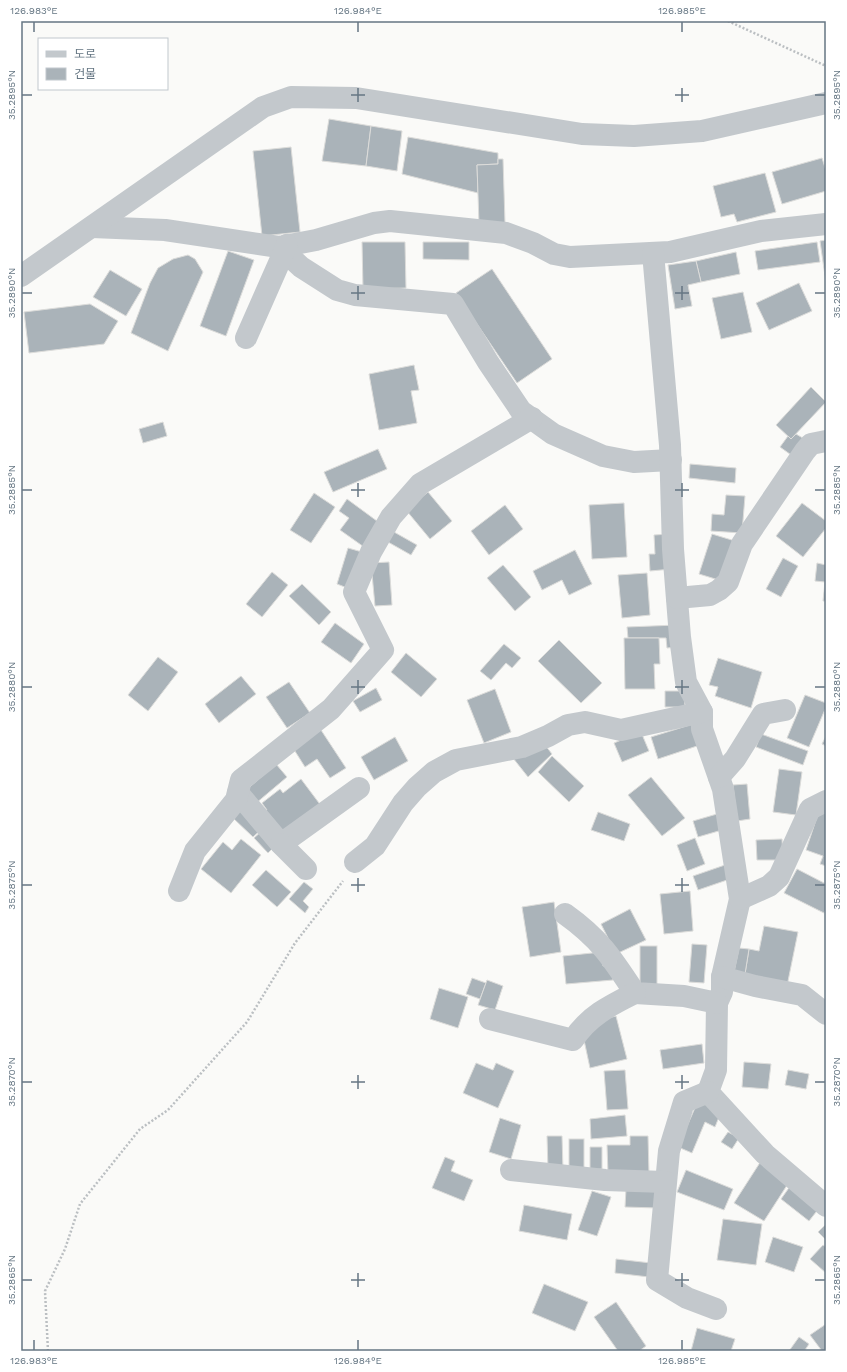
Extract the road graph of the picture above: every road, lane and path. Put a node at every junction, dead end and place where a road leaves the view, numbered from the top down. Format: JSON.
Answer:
{"nodes":[{"id":1,"x":728,"y":21,"type":"edge"},
{"id":2,"x":826,"y":66,"type":"edge"},
{"id":3,"x":826,"y":103,"type":"edge"},
{"id":4,"x":826,"y":224,"type":"edge"},
{"id":5,"x":92,"y":227,"type":"junction"},
{"id":6,"x":287,"y":245,"type":"junction"},
{"id":7,"x":653,"y":254,"type":"junction"},
{"id":8,"x":21,"y":276,"type":"edge"},
{"id":9,"x":246,"y":338,"type":"dead end"},
{"id":10,"x":532,"y":418,"type":"junction"},
{"id":11,"x":826,"y":441,"type":"edge"},
{"id":12,"x":671,"y":460,"type":"junction"},
{"id":13,"x":677,"y":598,"type":"junction"},
{"id":14,"x":785,"y":710,"type":"dead end"},
{"id":15,"x":702,"y":712,"type":"junction"},
{"id":16,"x":719,"y":777,"type":"junction"},
{"id":17,"x":359,"y":788,"type":"dead end"},
{"id":18,"x":238,"y":793,"type":"junction"},
{"id":19,"x":826,"y":801,"type":"edge"},
{"id":20,"x":281,"y":844,"type":"junction"},
{"id":21,"x":355,"y":862,"type":"joint"},
{"id":22,"x":306,"y":869,"type":"dead end"},
{"id":23,"x":179,"y":891,"type":"dead end"},
{"id":24,"x":740,"y":900,"type":"junction"},
{"id":25,"x":565,"y":914,"type":"dead end"},
{"id":26,"x":722,"y":977,"type":"junction"},
{"id":27,"x":636,"y":993,"type":"junction"},
{"id":28,"x":717,"y":1003,"type":"junction"},
{"id":29,"x":826,"y":1014,"type":"edge"},
{"id":30,"x":490,"y":1019,"type":"dead end"},
{"id":31,"x":708,"y":1092,"type":"junction"},
{"id":32,"x":511,"y":1170,"type":"dead end"},
{"id":33,"x":665,"y":1182,"type":"junction"},
{"id":34,"x":826,"y":1206,"type":"edge"},
{"id":35,"x":716,"y":1309,"type":"dead end"},
{"id":36,"x":48,"y":1351,"type":"edge"}],
"edges":[{"from":1,"to":2,"type":"path"},
{"from":3,"to":5,"type":"street"},
{"from":4,"to":7,"type":"street"},
{"from":5,"to":6,"type":"street"},
{"from":5,"to":8,"type":"street"},
{"from":6,"to":7,"type":"street"},
{"from":6,"to":9,"type":"street"},
{"from":6,"to":10,"type":"street"},
{"from":7,"to":12,"type":"street"},
{"from":10,"to":12,"type":"street"},
{"from":10,"to":18,"type":"street"},
{"from":11,"to":13,"type":"street"},
{"from":12,"to":13,"type":"street"},
{"from":13,"to":15,"type":"street"},
{"from":14,"to":16,"type":"street"},
{"from":15,"to":16,"type":"street"},
{"from":15,"to":21,"type":"street"},
{"from":16,"to":24,"type":"street"},
{"from":17,"to":20,"type":"street"},
{"from":18,"to":20,"type":"street"},
{"from":18,"to":23,"type":"street"},
{"from":19,"to":24,"type":"street"},
{"from":20,"to":22,"type":"street"},
{"from":21,"to":36,"type":"path"},
{"from":24,"to":26,"type":"street"},
{"from":25,"to":27,"type":"street"},
{"from":26,"to":28,"type":"street"},
{"from":26,"to":29,"type":"street"},
{"from":27,"to":28,"type":"street"},
{"from":27,"to":30,"type":"street"},
{"from":28,"to":31,"type":"street"},
{"from":31,"to":33,"type":"street"},
{"from":31,"to":34,"type":"street"},
{"from":32,"to":33,"type":"street"},
{"from":33,"to":35,"type":"street"}]}
